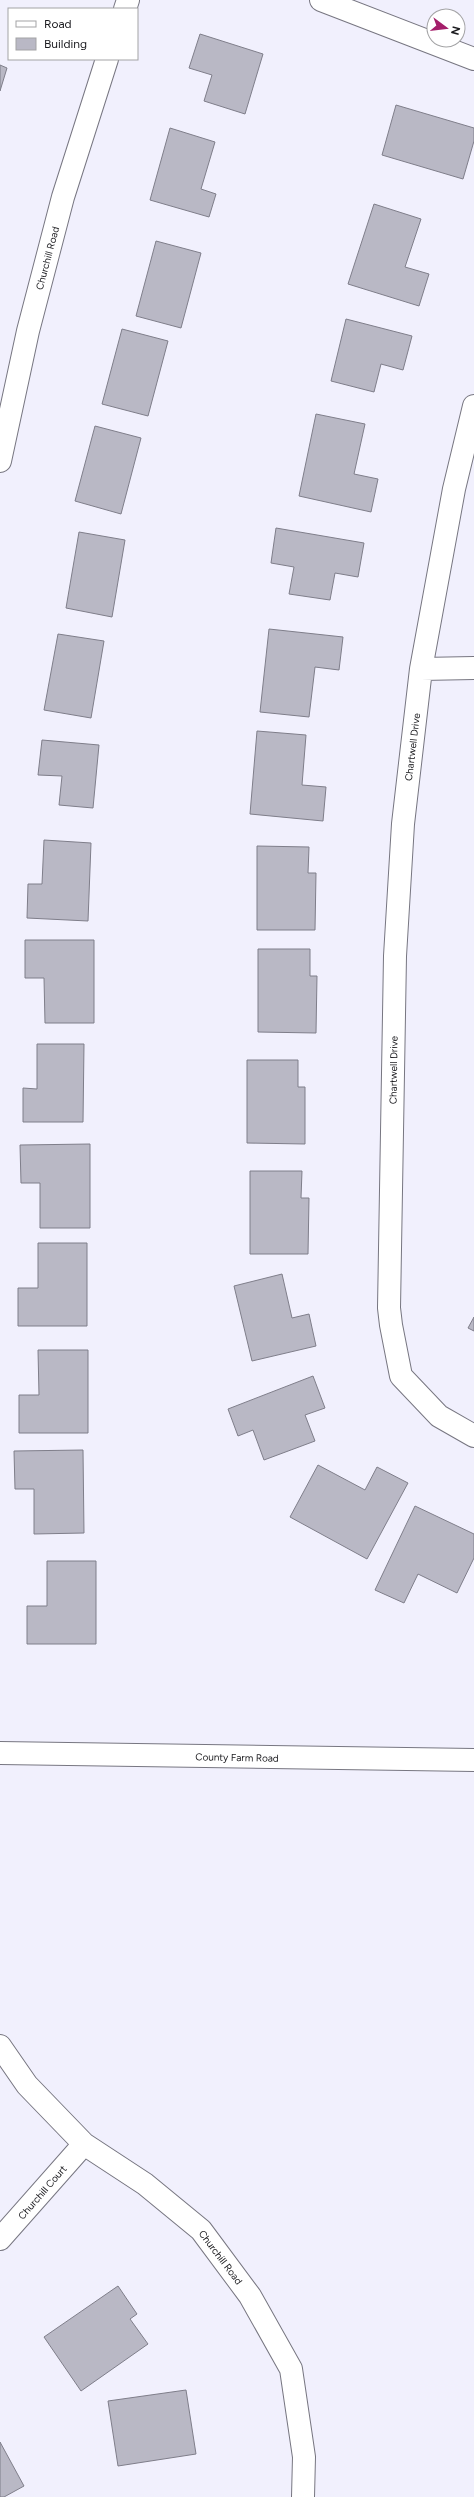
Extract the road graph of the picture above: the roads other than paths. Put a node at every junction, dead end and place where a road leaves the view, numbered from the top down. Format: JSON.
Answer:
{"nodes":[{"id":1,"x":321,"y":0,"type":"edge"},
{"id":2,"x":107,"y":60,"type":"edge"},
{"id":3,"x":474,"y":60,"type":"edge"},
{"id":4,"x":474,"y":406,"type":"edge"},
{"id":5,"x":0,"y":461,"type":"edge"},
{"id":6,"x":421,"y":668,"type":"junction"},
{"id":7,"x":474,"y":668,"type":"edge"},
{"id":8,"x":474,"y":1436,"type":"edge"},
{"id":9,"x":0,"y":1754,"type":"edge"},
{"id":10,"x":474,"y":1760,"type":"edge"},
{"id":11,"x":0,"y":2046,"type":"edge"},
{"id":12,"x":84,"y":2144,"type":"junction"},
{"id":13,"x":0,"y":2239,"type":"edge"},
{"id":14,"x":303,"y":2497,"type":"edge"}],
"edges":[{"from":1,"to":3,"type":"street"},
{"from":2,"to":5,"type":"street","name":"Churchill Road"},
{"from":4,"to":6,"type":"street","name":"Chartwell Drive"},
{"from":6,"to":7,"type":"street"},
{"from":6,"to":8,"type":"street","name":"Chartwell Drive"},
{"from":9,"to":10,"type":"street","name":"County Farm Road"},
{"from":11,"to":12,"type":"street","name":"Churchill Road"},
{"from":12,"to":13,"type":"street","name":"Churchill Court"},
{"from":12,"to":14,"type":"street","name":"Churchill Road"}]}
